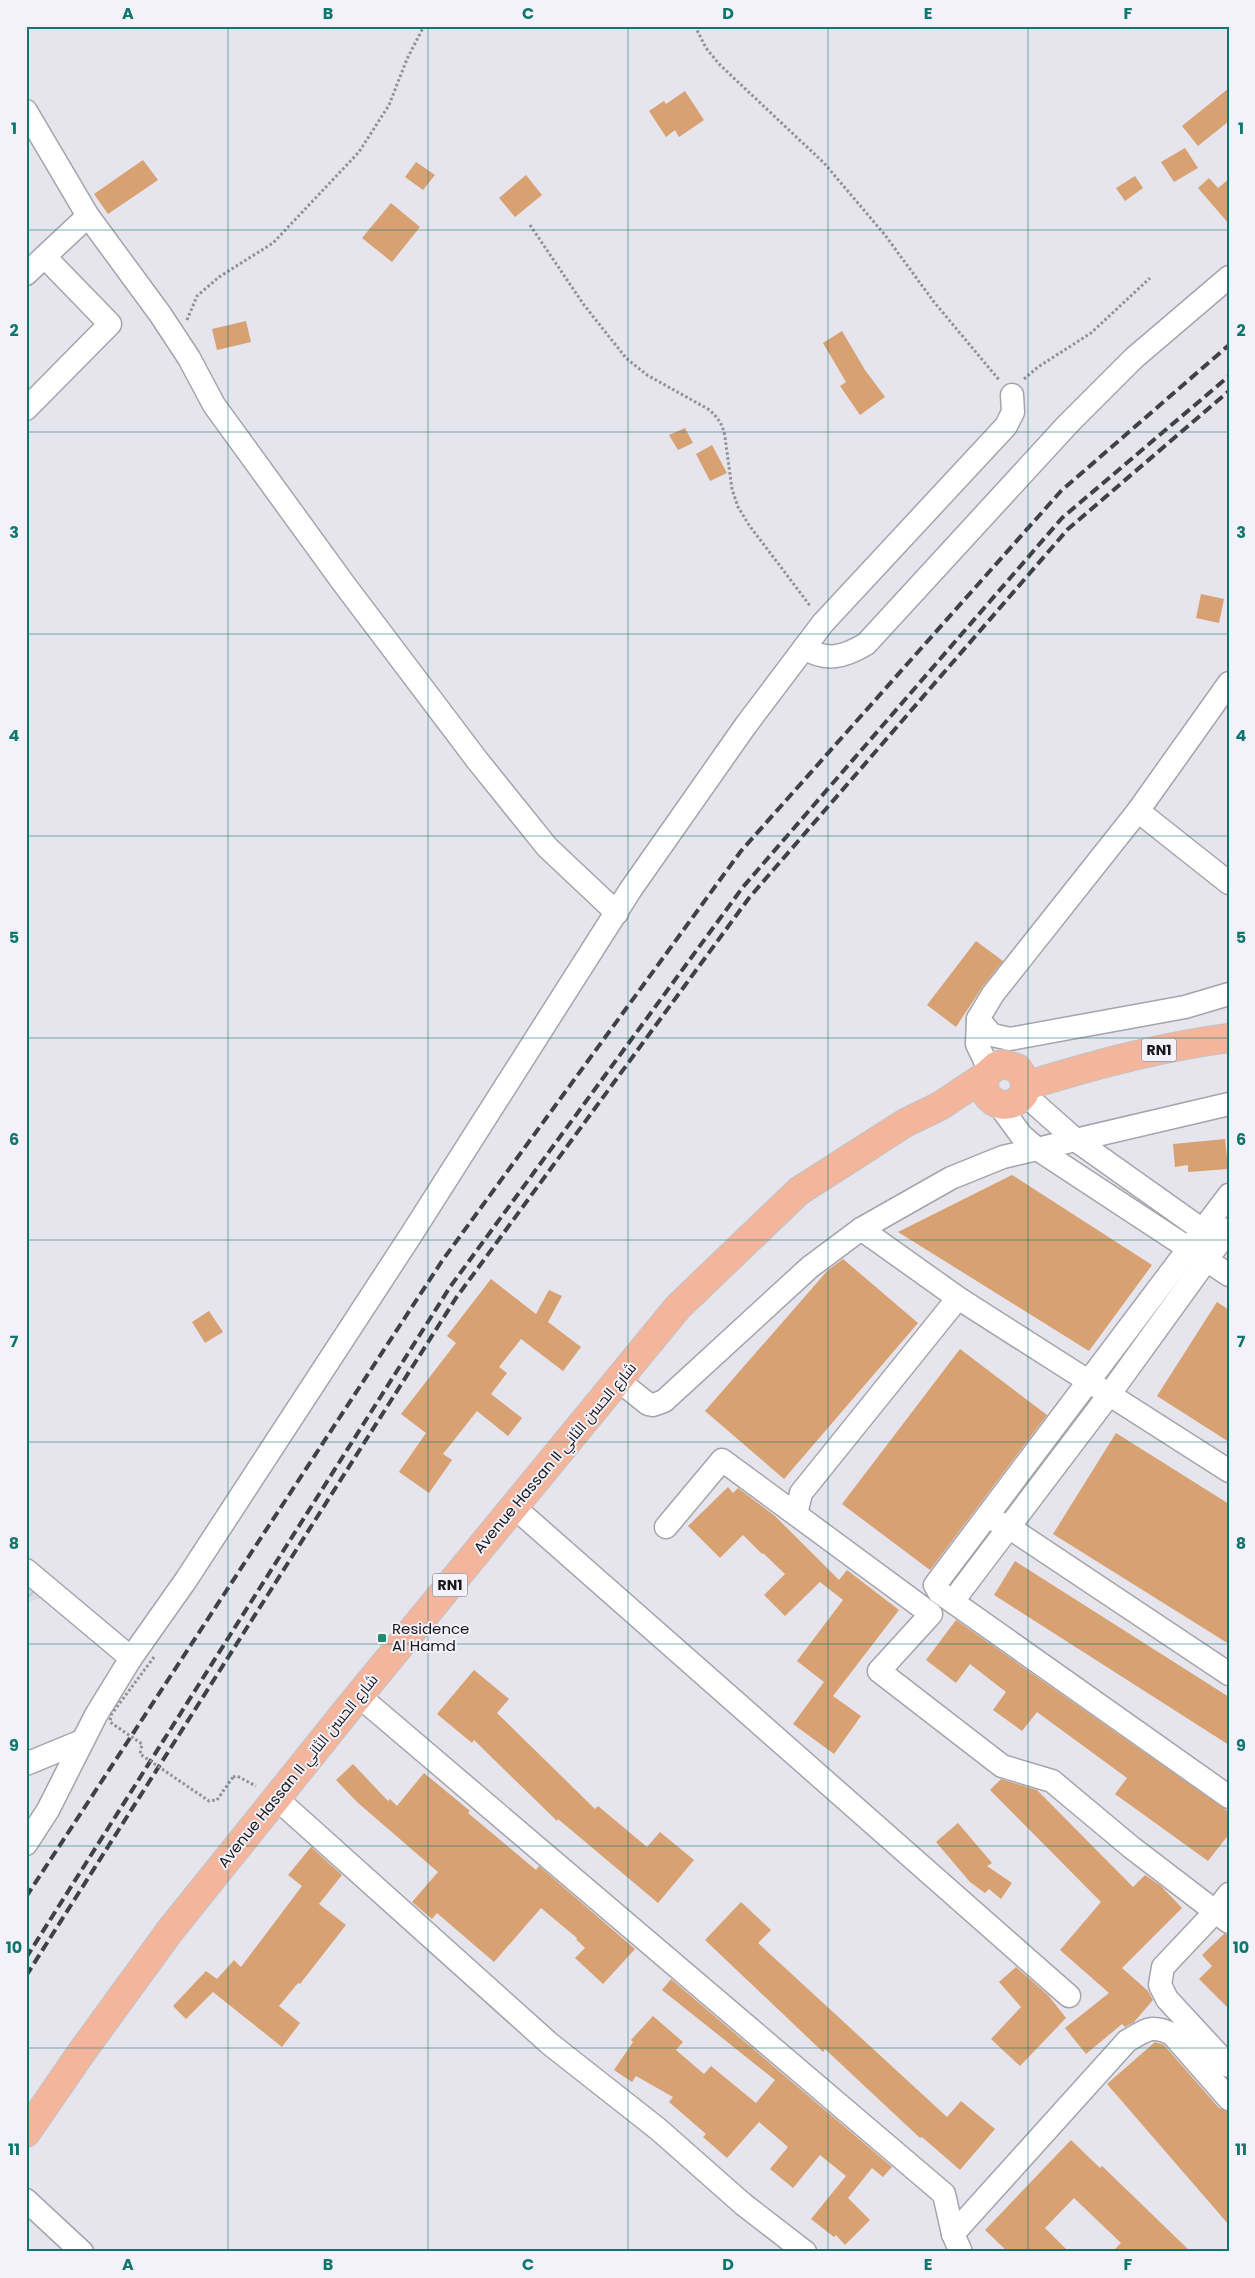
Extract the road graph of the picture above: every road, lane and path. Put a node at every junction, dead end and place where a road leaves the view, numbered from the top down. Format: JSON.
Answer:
{"nodes":[{"id":1,"x":424,"y":26,"type":"edge"},
{"id":2,"x":695,"y":26,"type":"edge"},
{"id":3,"x":26,"y":111,"type":"edge"},
{"id":4,"x":88,"y":216,"type":"junction"},
{"id":5,"x":530,"y":225,"type":"dead end"},
{"id":6,"x":44,"y":257,"type":"junction"},
{"id":7,"x":26,"y":274,"type":"edge"},
{"id":8,"x":1229,"y":277,"type":"edge"},
{"id":9,"x":1150,"y":278,"type":"dead end"},
{"id":10,"x":189,"y":358,"type":"junction"},
{"id":11,"x":1012,"y":395,"type":"junction"},
{"id":12,"x":26,"y":409,"type":"edge"},
{"id":13,"x":823,"y":623,"type":"junction"},
{"id":14,"x":804,"y":648,"type":"junction"},
{"id":15,"x":1226,"y":694,"type":"edge"},
{"id":16,"x":1138,"y":811,"type":"junction"},
{"id":17,"x":1229,"y":883,"type":"edge"},
{"id":18,"x":617,"y":913,"type":"junction"},
{"id":19,"x":1229,"y":994,"type":"edge"},
{"id":20,"x":978,"y":1020,"type":"junction"},
{"id":21,"x":1229,"y":1038,"type":"edge"},
{"id":22,"x":1022,"y":1083,"type":"junction"},
{"id":23,"x":990,"y":1087,"type":"junction"},
{"id":24,"x":1229,"y":1104,"type":"edge"},
{"id":25,"x":1078,"y":1140,"type":"junction"},
{"id":26,"x":1036,"y":1148,"type":"junction"},
{"id":27,"x":1229,"y":1195,"type":"edge"},
{"id":28,"x":861,"y":1229,"type":"junction"},
{"id":29,"x":1220,"y":1237,"type":"edge"},
{"id":30,"x":1198,"y":1255,"type":"junction"},
{"id":31,"x":1229,"y":1275,"type":"edge"},
{"id":32,"x":958,"y":1298,"type":"junction"},
{"id":33,"x":1088,"y":1380,"type":"junction"},
{"id":34,"x":619,"y":1381,"type":"junction"},
{"id":35,"x":1109,"y":1394,"type":"junction"},
{"id":36,"x":1229,"y":1472,"type":"edge"},
{"id":37,"x":514,"y":1507,"type":"junction"},
{"id":38,"x":796,"y":1514,"type":"junction"},
{"id":39,"x":986,"y":1516,"type":"junction"},
{"id":40,"x":666,"y":1526,"type":"dead end"},
{"id":41,"x":1010,"y":1528,"type":"junction"},
{"id":42,"x":26,"y":1570,"type":"edge"},
{"id":43,"x":953,"y":1600,"type":"junction"},
{"id":44,"x":154,"y":1657,"type":"dead end"},
{"id":45,"x":131,"y":1658,"type":"junction"},
{"id":46,"x":1229,"y":1674,"type":"edge"},
{"id":47,"x":359,"y":1696,"type":"junction"},
{"id":48,"x":82,"y":1742,"type":"junction"},
{"id":49,"x":26,"y":1764,"type":"edge"},
{"id":50,"x":233,"y":1777,"type":"dead end"},
{"id":51,"x":1229,"y":1797,"type":"edge"},
{"id":52,"x":276,"y":1798,"type":"junction"},
{"id":53,"x":26,"y":1844,"type":"edge"},
{"id":54,"x":1229,"y":1894,"type":"edge"},
{"id":55,"x":1222,"y":1917,"type":"edge"},
{"id":56,"x":1069,"y":1996,"type":"dead end"},
{"id":57,"x":1229,"y":2066,"type":"edge"},
{"id":58,"x":1229,"y":2099,"type":"edge"},
{"id":59,"x":26,"y":2133,"type":"edge"},
{"id":60,"x":26,"y":2200,"type":"edge"},
{"id":61,"x":957,"y":2243,"type":"edge"},
{"id":62,"x":82,"y":2252,"type":"edge"},
{"id":63,"x":805,"y":2252,"type":"edge"}],
"edges":[{"from":1,"to":10,"type":"path"},
{"from":2,"to":11,"type":"path"},
{"from":3,"to":4,"type":"street"},
{"from":4,"to":6,"type":"street"},
{"from":4,"to":10,"type":"street"},
{"from":5,"to":13,"type":"path"},
{"from":6,"to":7,"type":"street"},
{"from":6,"to":12,"type":"street"},
{"from":8,"to":14,"type":"street"},
{"from":9,"to":11,"type":"path"},
{"from":10,"to":18,"type":"street"},
{"from":11,"to":13,"type":"street"},
{"from":13,"to":14,"type":"street"},
{"from":14,"to":18,"type":"street"},
{"from":15,"to":16,"type":"street"},
{"from":16,"to":17,"type":"street"},
{"from":16,"to":20,"type":"street"},
{"from":18,"to":45,"type":"street"},
{"from":19,"to":20,"type":"street"},
{"from":20,"to":23,"type":"street"},
{"from":21,"to":22,"type":"main road","name":"Avenue Hassan II شارع الحسن الثاني","number":"RN1"},
{"from":22,"to":23,"type":"main road","name":"Avenue Hassan II شارع الحسن الثاني","number":"RN1"},
{"from":22,"to":23,"type":"main road","name":"Avenue Hassan II شارع الحسن الثاني","number":"RN1"},
{"from":22,"to":25,"type":"street"},
{"from":23,"to":26,"type":"street"},
{"from":23,"to":34,"type":"main road","name":"Avenue Hassan II شارع الحسن الثاني","number":"RN1"},
{"from":24,"to":25,"type":"street"},
{"from":25,"to":26,"type":"street"},
{"from":25,"to":29,"type":"street"},
{"from":26,"to":28,"type":"street"},
{"from":26,"to":30,"type":"street"},
{"from":27,"to":29,"type":"street"},
{"from":28,"to":32,"type":"street"},
{"from":28,"to":34,"type":"street"},
{"from":29,"to":30,"type":"street"},
{"from":30,"to":31,"type":"street"},
{"from":30,"to":33,"type":"street"},
{"from":30,"to":35,"type":"street"},
{"from":32,"to":33,"type":"street"},
{"from":32,"to":38,"type":"street"},
{"from":33,"to":35,"type":"street"},
{"from":33,"to":39,"type":"street"},
{"from":34,"to":37,"type":"main road","name":"Avenue Hassan II شارع الحسن الثاني","number":"RN1"},
{"from":35,"to":36,"type":"street"},
{"from":35,"to":41,"type":"street"},
{"from":37,"to":47,"type":"main road","name":"Avenue Hassan II شارع الحسن الثاني","number":"RN1"},
{"from":37,"to":56,"type":"street"},
{"from":38,"to":40,"type":"street"},
{"from":38,"to":55,"type":"street"},
{"from":39,"to":41,"type":"street"},
{"from":39,"to":43,"type":"street"},
{"from":41,"to":43,"type":"street"},
{"from":41,"to":46,"type":"street"},
{"from":42,"to":45,"type":"street"},
{"from":43,"to":51,"type":"street"},
{"from":44,"to":50,"type":"path","bridge":true},
{"from":45,"to":48,"type":"street"},
{"from":47,"to":52,"type":"main road","name":"Avenue Hassan II شارع الحسن الثاني","number":"RN1"},
{"from":47,"to":61,"type":"street"},
{"from":48,"to":49,"type":"street"},
{"from":48,"to":53,"type":"street"},
{"from":52,"to":59,"type":"main road","name":"Avenue Hassan II شارع الحسن الثاني","number":"RN1"},
{"from":52,"to":63,"type":"street"},
{"from":54,"to":55,"type":"street"},
{"from":55,"to":57,"type":"street"},
{"from":58,"to":61,"type":"street"},
{"from":60,"to":62,"type":"street"}]}
